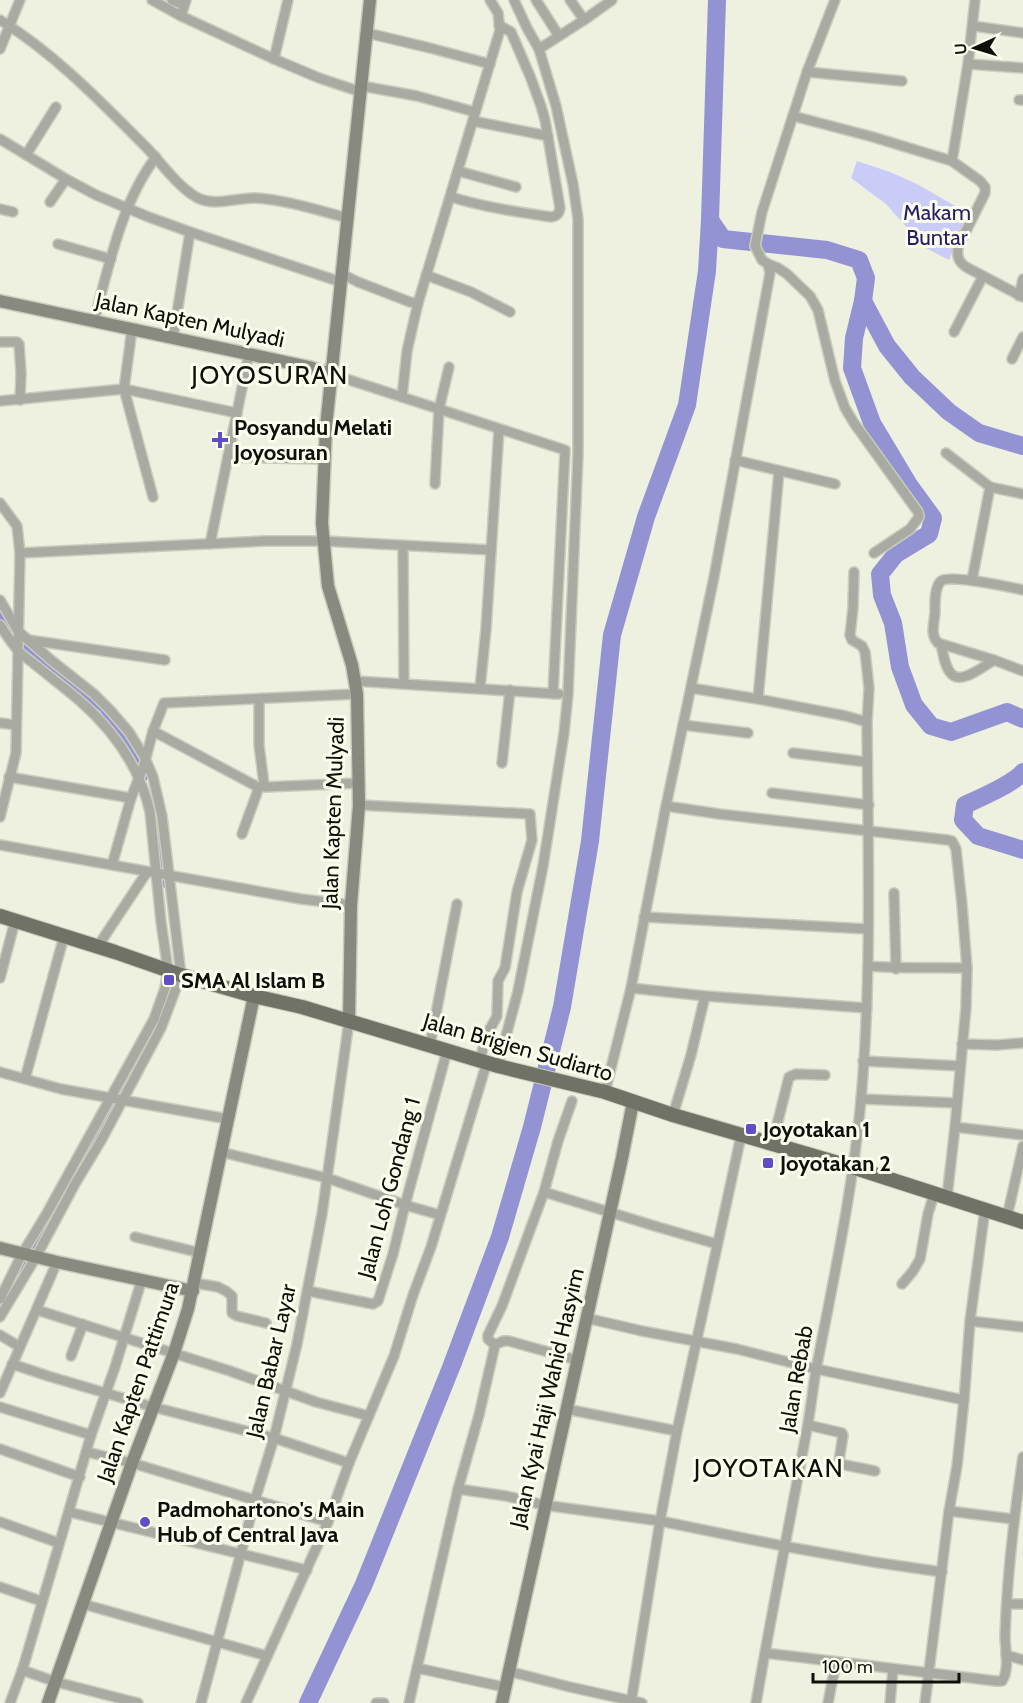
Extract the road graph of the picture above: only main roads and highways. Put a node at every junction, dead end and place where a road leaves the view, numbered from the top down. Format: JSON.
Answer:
{"nodes":[{"id":1,"x":370,"y":0,"type":"edge"},
{"id":2,"x":0,"y":301,"type":"edge"},
{"id":3,"x":331,"y":374,"type":"junction"},
{"id":4,"x":0,"y":916,"type":"edge"},
{"id":5,"x":254,"y":996,"type":"junction"},
{"id":6,"x":349,"y":1021,"type":"junction"},
{"id":7,"x":633,"y":1102,"type":"junction"},
{"id":8,"x":1023,"y":1222,"type":"edge"},
{"id":9,"x":0,"y":1248,"type":"edge"},
{"id":10,"x":194,"y":1287,"type":"junction"},
{"id":11,"x":48,"y":1703,"type":"edge"},
{"id":12,"x":502,"y":1703,"type":"edge"}],
"edges":[{"from":1,"to":3,"type":"main road"},
{"from":2,"to":3,"type":"main road","name":"Jalan Kapten Mulyadi"},
{"from":3,"to":6,"type":"main road","name":"Jalan Kapten Mulyadi"},
{"from":4,"to":5,"type":"main road","name":"Jalan Brigjen Sudiarto"},
{"from":5,"to":6,"type":"main road","name":"Jalan Brigjen Sudiarto"},
{"from":5,"to":10,"type":"main road","name":"Jalan Kapten Pattimura"},
{"from":6,"to":7,"type":"main road","name":"Jalan Brigjen Sudiarto"},
{"from":7,"to":8,"type":"main road","name":"Jalan Brigjen Sudiarto"},
{"from":7,"to":12,"type":"main road","name":"Jalan Kyai Haji Wahid Hasyim"},
{"from":9,"to":10,"type":"main road"},
{"from":10,"to":11,"type":"main road","name":"Jalan Kapten Pattimura"}]}
